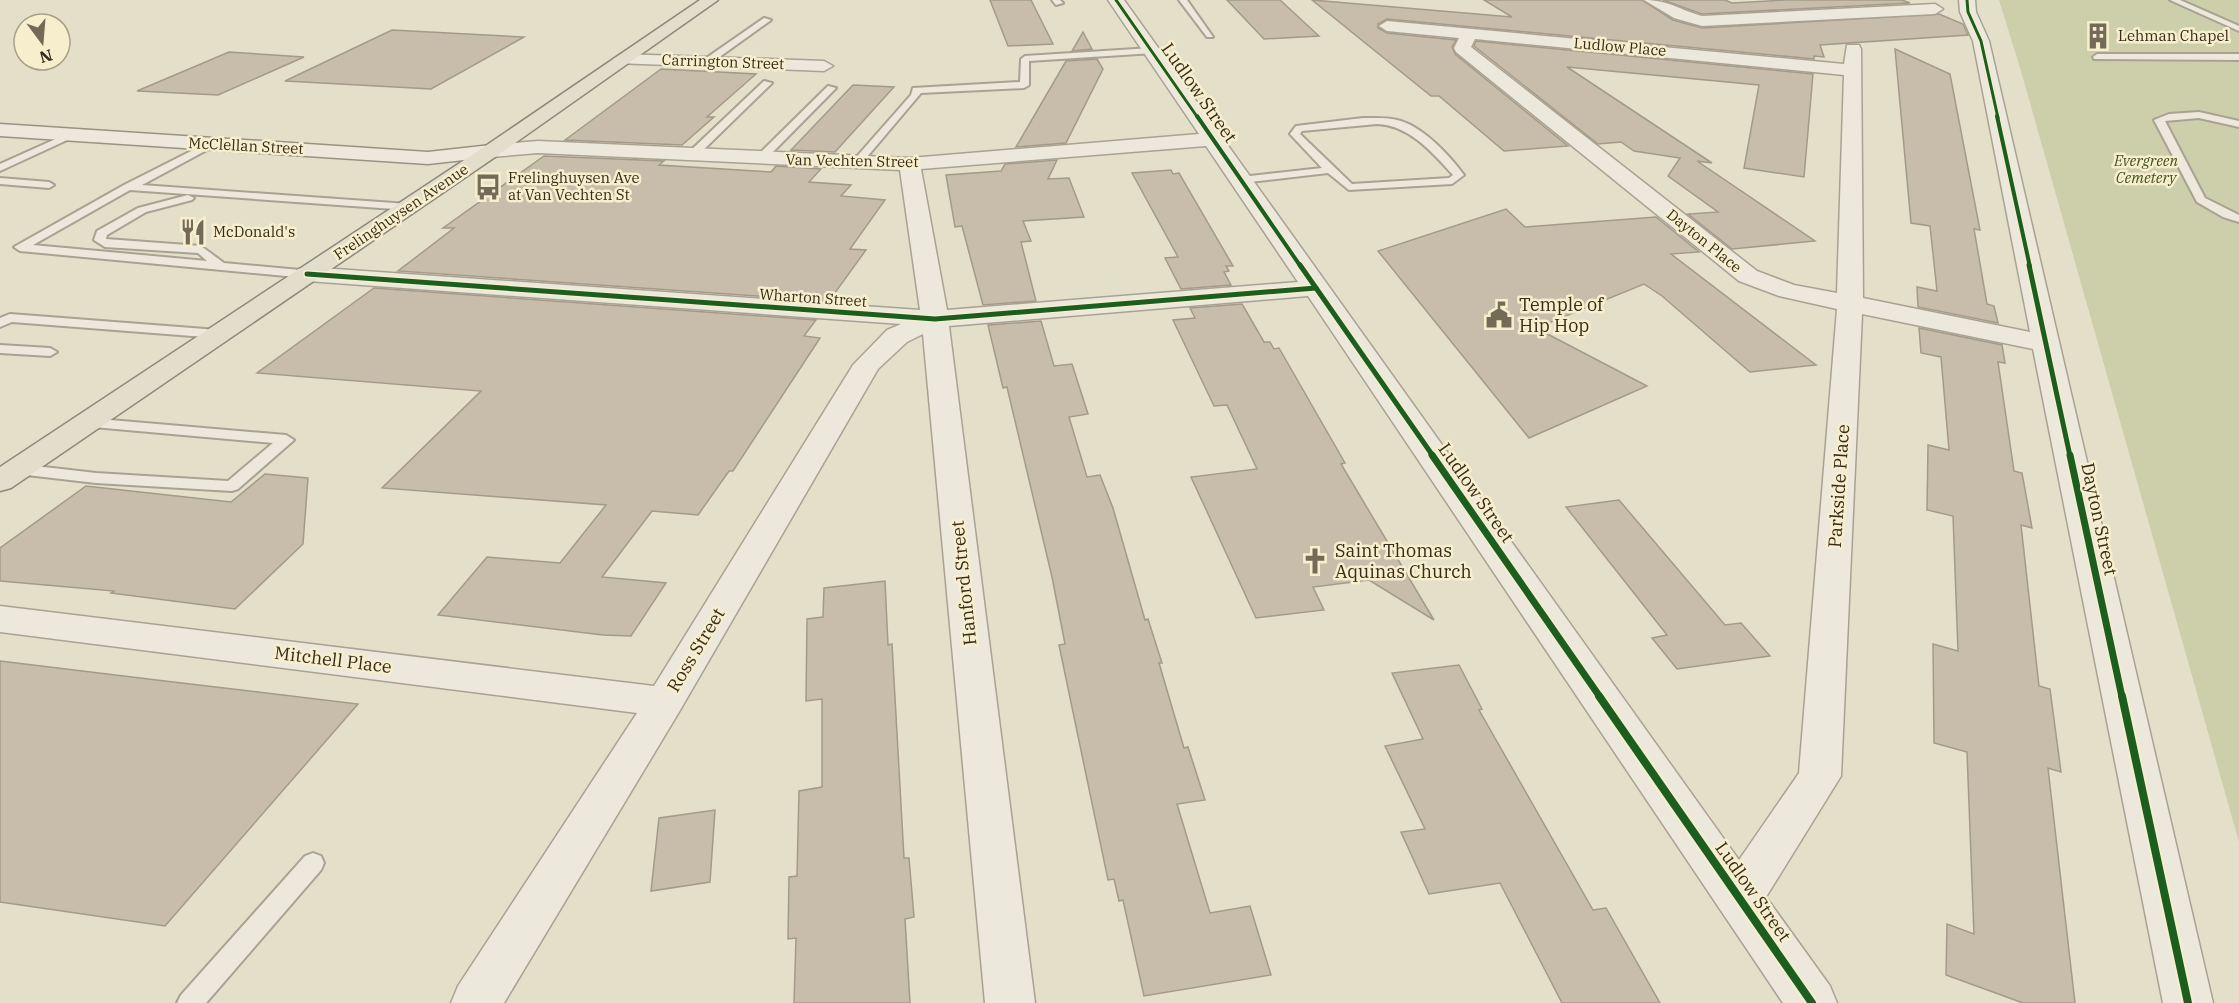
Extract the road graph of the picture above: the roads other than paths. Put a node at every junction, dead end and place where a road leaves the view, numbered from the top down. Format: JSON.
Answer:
{"nodes":[{"id":1,"x":710,"y":0,"type":"edge"},
{"id":2,"x":1116,"y":0,"type":"edge"},
{"id":3,"x":1183,"y":0,"type":"edge"},
{"id":4,"x":1652,"y":0,"type":"edge"},
{"id":5,"x":1913,"y":0,"type":"edge"},
{"id":6,"x":2174,"y":0,"type":"edge"},
{"id":7,"x":1959,"y":14,"type":"edge"},
{"id":8,"x":767,"y":20,"type":"dead end"},
{"id":9,"x":1387,"y":26,"type":"dead end"},
{"id":10,"x":2239,"y":29,"type":"edge"},
{"id":11,"x":1470,"y":33,"type":"junction"},
{"id":12,"x":1210,"y":35,"type":"dead end"},
{"id":13,"x":1152,"y":51,"type":"junction"},
{"id":14,"x":2097,"y":57,"type":"dead end"},
{"id":15,"x":2239,"y":57,"type":"edge"},
{"id":16,"x":622,"y":59,"type":"junction"},
{"id":17,"x":1852,"y":59,"type":"joint"},
{"id":18,"x":708,"y":62,"type":"junction"},
{"id":19,"x":824,"y":66,"type":"dead end"},
{"id":20,"x":767,"y":83,"type":"dead end"},
{"id":21,"x":831,"y":88,"type":"dead end"},
{"id":22,"x":2239,"y":124,"type":"edge"},
{"id":23,"x":0,"y":130,"type":"edge"},
{"id":24,"x":73,"y":135,"type":"junction"},
{"id":25,"x":1213,"y":139,"type":"junction"},
{"id":26,"x":213,"y":144,"type":"junction"},
{"id":27,"x":491,"y":151,"type":"junction"},
{"id":28,"x":692,"y":155,"type":"junction"},
{"id":29,"x":761,"y":158,"type":"junction"},
{"id":30,"x":857,"y":162,"type":"junction"},
{"id":31,"x":910,"y":164,"type":"junction"},
{"id":32,"x":0,"y":168,"type":"edge"},
{"id":33,"x":1330,"y":170,"type":"junction"},
{"id":34,"x":1241,"y":180,"type":"junction"},
{"id":35,"x":0,"y":181,"type":"edge"},
{"id":36,"x":50,"y":185,"type":"dead end"},
{"id":37,"x":128,"y":187,"type":"junction"},
{"id":38,"x":215,"y":193,"type":"junction"},
{"id":39,"x":408,"y":207,"type":"junction"},
{"id":40,"x":2239,"y":219,"type":"edge"},
{"id":41,"x":222,"y":266,"type":"junction"},
{"id":42,"x":307,"y":274,"type":"junction"},
{"id":43,"x":1316,"y":288,"type":"junction"},
{"id":44,"x":1850,"y":303,"type":"junction"},
{"id":45,"x":3,"y":319,"type":"edge"},
{"id":46,"x":935,"y":319,"type":"junction"},
{"id":47,"x":218,"y":334,"type":"junction"},
{"id":48,"x":2046,"y":343,"type":"junction"},
{"id":49,"x":0,"y":349,"type":"edge"},
{"id":50,"x":50,"y":352,"type":"dead end"},
{"id":51,"x":87,"y":423,"type":"junction"},
{"id":52,"x":9,"y":475,"type":"edge"},
{"id":53,"x":0,"y":619,"type":"edge"},
{"id":54,"x":665,"y":702,"type":"junction"},
{"id":55,"x":312,"y":863,"type":"dead end"},
{"id":56,"x":1739,"y":899,"type":"junction"},
{"id":57,"x":190,"y":1003,"type":"edge"},
{"id":58,"x":476,"y":1003,"type":"edge"},
{"id":59,"x":1010,"y":1003,"type":"edge"},
{"id":60,"x":1812,"y":1003,"type":"edge"},
{"id":61,"x":2188,"y":1003,"type":"edge"}],
"edges":[{"from":1,"to":16,"type":"main road","name":"Frelinghuysen Avenue"},
{"from":2,"to":13,"type":"street","name":"Ludlow Street"},
{"from":3,"to":12,"type":"lane"},
{"from":4,"to":7,"type":"street"},
{"from":5,"to":7,"type":"street"},
{"from":6,"to":10,"type":"lane"},
{"from":7,"to":48,"type":"street","name":"Dayton Street"},
{"from":8,"to":18,"type":"lane"},
{"from":9,"to":11,"type":"street","name":"Ludlow Place"},
{"from":11,"to":17,"type":"street","name":"Ludlow Place"},
{"from":11,"to":44,"type":"street","name":"Dayton Place"},
{"from":13,"to":25,"type":"street","name":"Ludlow Street"},
{"from":13,"to":30,"type":"lane"},
{"from":14,"to":15,"type":"lane"},
{"from":16,"to":18,"type":"street","name":"Carrington Street"},
{"from":16,"to":27,"type":"main road","name":"Frelinghuysen Avenue"},
{"from":17,"to":44,"type":"street","name":"Parkside Place"},
{"from":18,"to":19,"type":"street","name":"Carrington Street"},
{"from":20,"to":28,"type":"lane"},
{"from":21,"to":29,"type":"lane"},
{"from":22,"to":40,"type":"lane"},
{"from":23,"to":24,"type":"street","name":"McClellan Street"},
{"from":24,"to":26,"type":"street","name":"McClellan Street"},
{"from":24,"to":32,"type":"lane"},
{"from":25,"to":31,"type":"street","name":"Van Vechten Street"},
{"from":25,"to":34,"type":"street","name":"Ludlow Street"},
{"from":26,"to":27,"type":"street","name":"McClellan Street"},
{"from":26,"to":37,"type":"lane"},
{"from":27,"to":28,"type":"street","name":"Van Vechten Street"},
{"from":27,"to":39,"type":"main road","name":"Frelinghuysen Avenue"},
{"from":28,"to":29,"type":"street","name":"Van Vechten Street"},
{"from":29,"to":30,"type":"street","name":"Van Vechten Street"},
{"from":30,"to":31,"type":"street","name":"Van Vechten Street"},
{"from":31,"to":46,"type":"street","name":"Hanford Street"},
{"from":33,"to":33,"type":"lane"},
{"from":33,"to":34,"type":"lane"},
{"from":34,"to":43,"type":"street","name":"Ludlow Street"},
{"from":35,"to":36,"type":"lane"},
{"from":37,"to":38,"type":"lane"},
{"from":37,"to":41,"type":"lane"},
{"from":38,"to":39,"type":"lane"},
{"from":38,"to":41,"type":"lane"},
{"from":39,"to":42,"type":"main road","name":"Frelinghuysen Avenue"},
{"from":41,"to":42,"type":"lane"},
{"from":42,"to":46,"type":"street","name":"Wharton Street"},
{"from":42,"to":47,"type":"main road","name":"Frelinghuysen Avenue"},
{"from":43,"to":46,"type":"street","name":"Wharton Street"},
{"from":43,"to":56,"type":"street","name":"Ludlow Street"},
{"from":44,"to":48,"type":"street","name":"Dayton Place"},
{"from":44,"to":56,"type":"street","name":"Parkside Place"},
{"from":45,"to":47,"type":"lane"},
{"from":46,"to":54,"type":"street","name":"Ross Street"},
{"from":46,"to":59,"type":"street","name":"Hanford Street"},
{"from":47,"to":51,"type":"main road","name":"Frelinghuysen Avenue"},
{"from":48,"to":61,"type":"street","name":"Dayton Street"},
{"from":49,"to":50,"type":"lane"},
{"from":51,"to":52,"type":"main road","name":"Frelinghuysen Avenue"},
{"from":51,"to":52,"type":"lane"},
{"from":53,"to":54,"type":"street","name":"Mitchell Place"},
{"from":54,"to":58,"type":"street","name":"Ross Street"},
{"from":55,"to":57,"type":"lane"},
{"from":56,"to":60,"type":"street","name":"Ludlow Street"}]}
